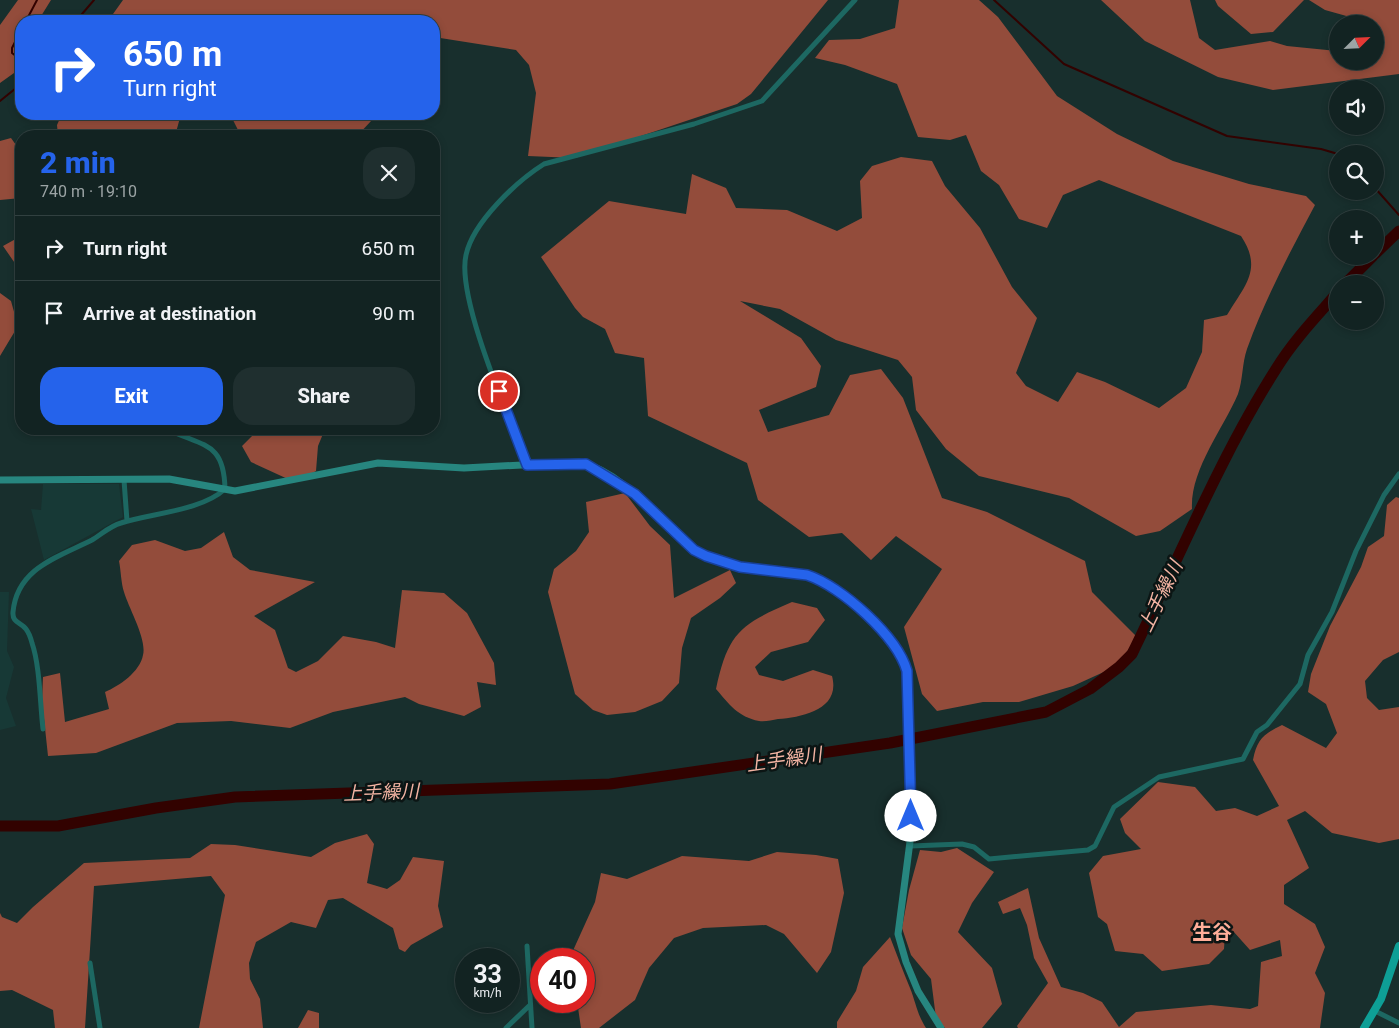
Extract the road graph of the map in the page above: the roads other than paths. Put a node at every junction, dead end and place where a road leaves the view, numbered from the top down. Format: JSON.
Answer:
{"nodes":[{"id":1,"x":856,"y":0,"type":"edge"},
{"id":2,"x":182,"y":435,"type":"edge"},
{"id":3,"x":527,"y":465,"type":"junction"},
{"id":4,"x":1399,"y":474,"type":"edge"},
{"id":5,"x":0,"y":480,"type":"edge"},
{"id":6,"x":124,"y":480,"type":"junction"},
{"id":7,"x":224,"y":489,"type":"junction"},
{"id":8,"x":128,"y":521,"type":"junction"},
{"id":9,"x":43,"y":729,"type":"dead end"},
{"id":10,"x":910,"y":846,"type":"junction"},
{"id":11,"x":527,"y":946,"type":"dead end"},
{"id":12,"x":1399,"y":946,"type":"edge"},
{"id":13,"x":90,"y":963,"type":"dead end"},
{"id":14,"x":530,"y":1005,"type":"joint"},
{"id":15,"x":1375,"y":1012,"type":"junction"},
{"id":16,"x":531,"y":1013,"type":"edge"},
{"id":17,"x":1399,"y":1023,"type":"edge"},
{"id":18,"x":100,"y":1028,"type":"edge"},
{"id":19,"x":506,"y":1028,"type":"edge"},
{"id":20,"x":532,"y":1028,"type":"edge"},
{"id":21,"x":941,"y":1028,"type":"edge"},
{"id":22,"x":1364,"y":1028,"type":"edge"}],
"edges":[{"from":1,"to":3,"type":"street"},
{"from":2,"to":7,"type":"street"},
{"from":3,"to":7,"type":"street"},
{"from":3,"to":10,"type":"street"},
{"from":4,"to":10,"type":"street"},
{"from":5,"to":6,"type":"street"},
{"from":6,"to":7,"type":"street"},
{"from":6,"to":8,"type":"street"},
{"from":7,"to":8,"type":"street"},
{"from":8,"to":9,"type":"street"},
{"from":10,"to":21,"type":"street"},
{"from":11,"to":14,"type":"street"},
{"from":12,"to":15,"type":"main road"},
{"from":13,"to":18,"type":"street"},
{"from":14,"to":19,"type":"street"},
{"from":15,"to":17,"type":"street"},
{"from":15,"to":22,"type":"main road"},
{"from":16,"to":20,"type":"street"}]}
